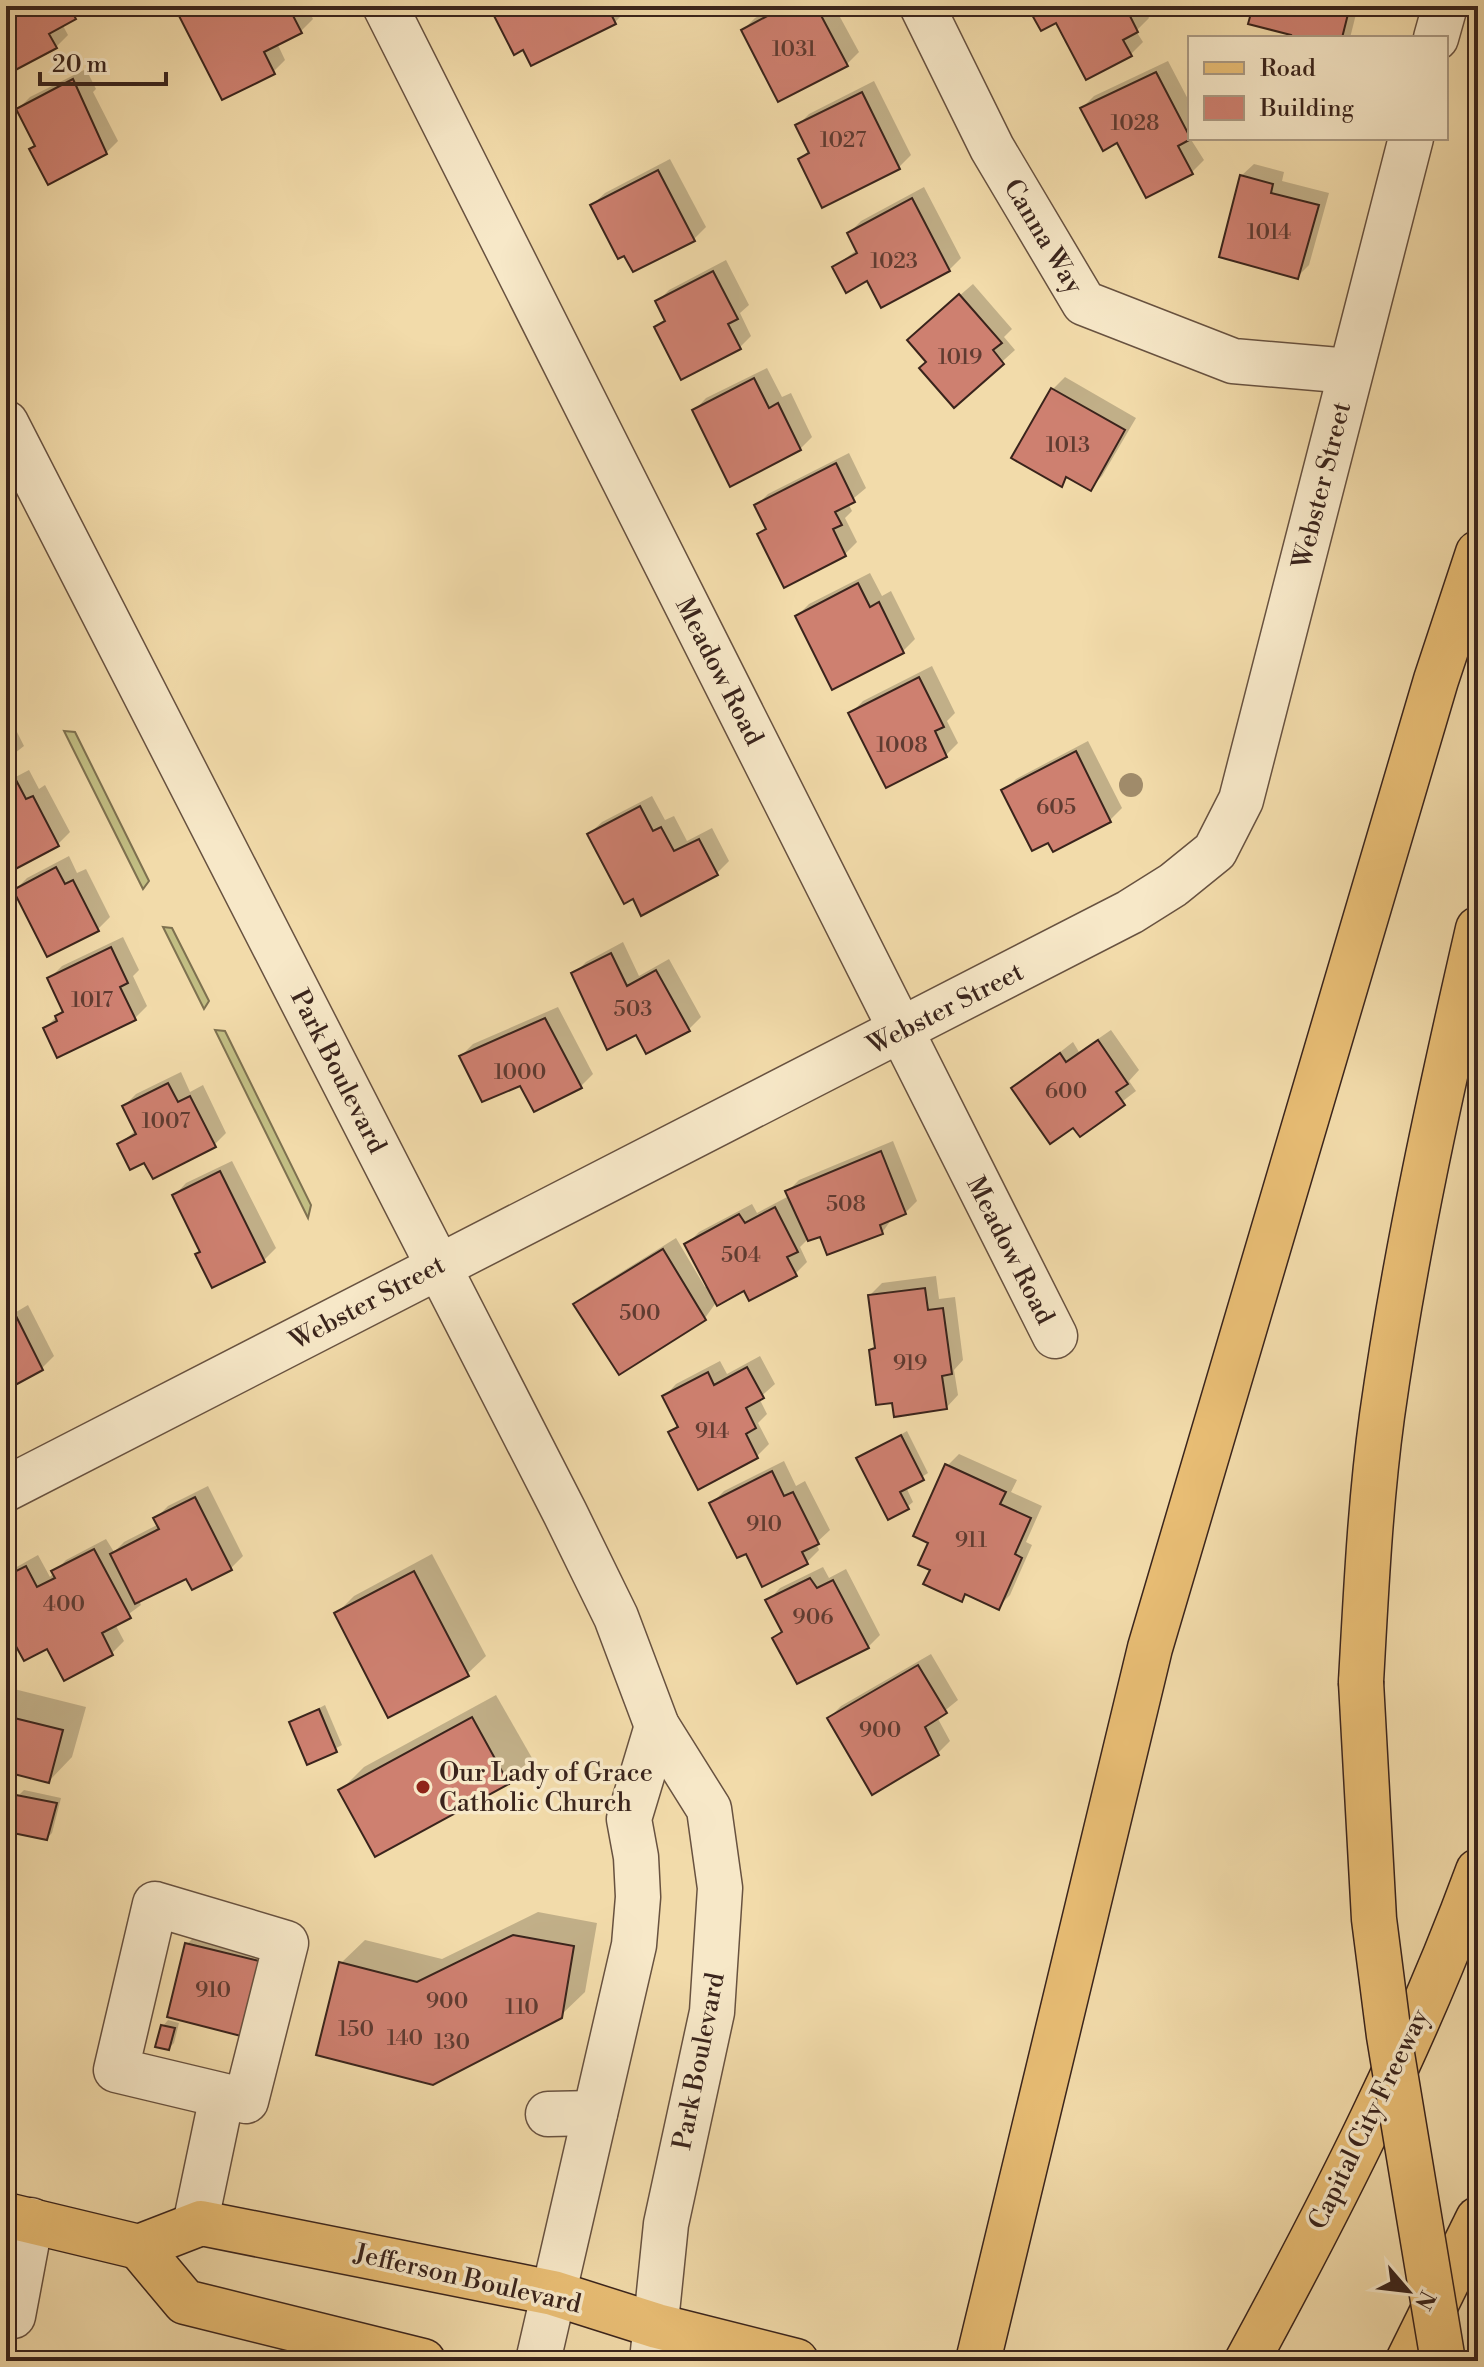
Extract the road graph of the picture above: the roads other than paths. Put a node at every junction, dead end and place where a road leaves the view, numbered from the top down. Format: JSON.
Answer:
{"nodes":[{"id":1,"x":385,"y":6,"type":"edge"},
{"id":2,"x":922,"y":6,"type":"edge"},
{"id":3,"x":1445,"y":6,"type":"edge"},
{"id":4,"x":1437,"y":36,"type":"edge"},
{"id":5,"x":1410,"y":140,"type":"edge"},
{"id":6,"x":1350,"y":371,"type":"junction"},
{"id":7,"x":6,"y":423,"type":"edge"},
{"id":8,"x":1478,"y":553,"type":"edge"},
{"id":9,"x":1478,"y":929,"type":"edge"},
{"id":10,"x":902,"y":1031,"type":"junction"},
{"id":11,"x":439,"y":1265,"type":"junction"},
{"id":12,"x":1055,"y":1336,"type":"dead end"},
{"id":13,"x":6,"y":1489,"type":"edge"},
{"id":14,"x":657,"y":1726,"type":"junction"},
{"id":15,"x":1478,"y":1871,"type":"edge"},
{"id":16,"x":222,"y":2096,"type":"junction"},
{"id":17,"x":595,"y":2113,"type":"junction"},
{"id":18,"x":548,"y":2114,"type":"dead end"},
{"id":19,"x":18,"y":2217,"type":"edge"},
{"id":20,"x":1478,"y":2219,"type":"edge"},
{"id":21,"x":195,"y":2225,"type":"junction"},
{"id":22,"x":139,"y":2247,"type":"junction"},
{"id":23,"x":553,"y":2293,"type":"junction"},
{"id":24,"x":13,"y":2316,"type":"dead end"},
{"id":25,"x":654,"y":2344,"type":"edge"},
{"id":26,"x":423,"y":2361,"type":"edge"},
{"id":27,"x":538,"y":2361,"type":"edge"},
{"id":28,"x":796,"y":2361,"type":"edge"},
{"id":29,"x":978,"y":2361,"type":"edge"},
{"id":30,"x":1247,"y":2361,"type":"edge"},
{"id":31,"x":1408,"y":2361,"type":"edge"},
{"id":32,"x":1443,"y":2361,"type":"edge"}],
"edges":[{"from":1,"to":10,"type":"street","name":"Meadow Road"},
{"from":2,"to":6,"type":"street","name":"Canna Way"},
{"from":3,"to":4,"type":"street"},
{"from":5,"to":6,"type":"street","name":"Webster Street"},
{"from":6,"to":10,"type":"street","name":"Webster Street"},
{"from":7,"to":11,"type":"street","name":"Park Boulevard"},
{"from":8,"to":29,"type":"main road"},
{"from":9,"to":32,"type":"main road","bridge":true},
{"from":10,"to":11,"type":"street","name":"Webster Street"},
{"from":10,"to":12,"type":"street","name":"Meadow Road"},
{"from":11,"to":13,"type":"street","name":"Webster Street"},
{"from":11,"to":14,"type":"street","name":"Park Boulevard"},
{"from":14,"to":17,"type":"street"},
{"from":14,"to":25,"type":"street","name":"Park Boulevard"},
{"from":15,"to":30,"type":"main road","name":"Capital City Freeway"},
{"from":16,"to":16,"type":"street"},
{"from":16,"to":21,"type":"street"},
{"from":17,"to":18,"type":"street"},
{"from":17,"to":23,"type":"street"},
{"from":19,"to":22,"type":"main road"},
{"from":19,"to":24,"type":"street"},
{"from":20,"to":31,"type":"main road"},
{"from":21,"to":22,"type":"main road","name":"Jefferson Boulevard"},
{"from":21,"to":23,"type":"main road","name":"Jefferson Boulevard"},
{"from":22,"to":26,"type":"main road"},
{"from":23,"to":25,"type":"main road","name":"Jefferson Boulevard"},
{"from":23,"to":27,"type":"street"},
{"from":25,"to":28,"type":"main road","name":"Jefferson Boulevard"}]}
